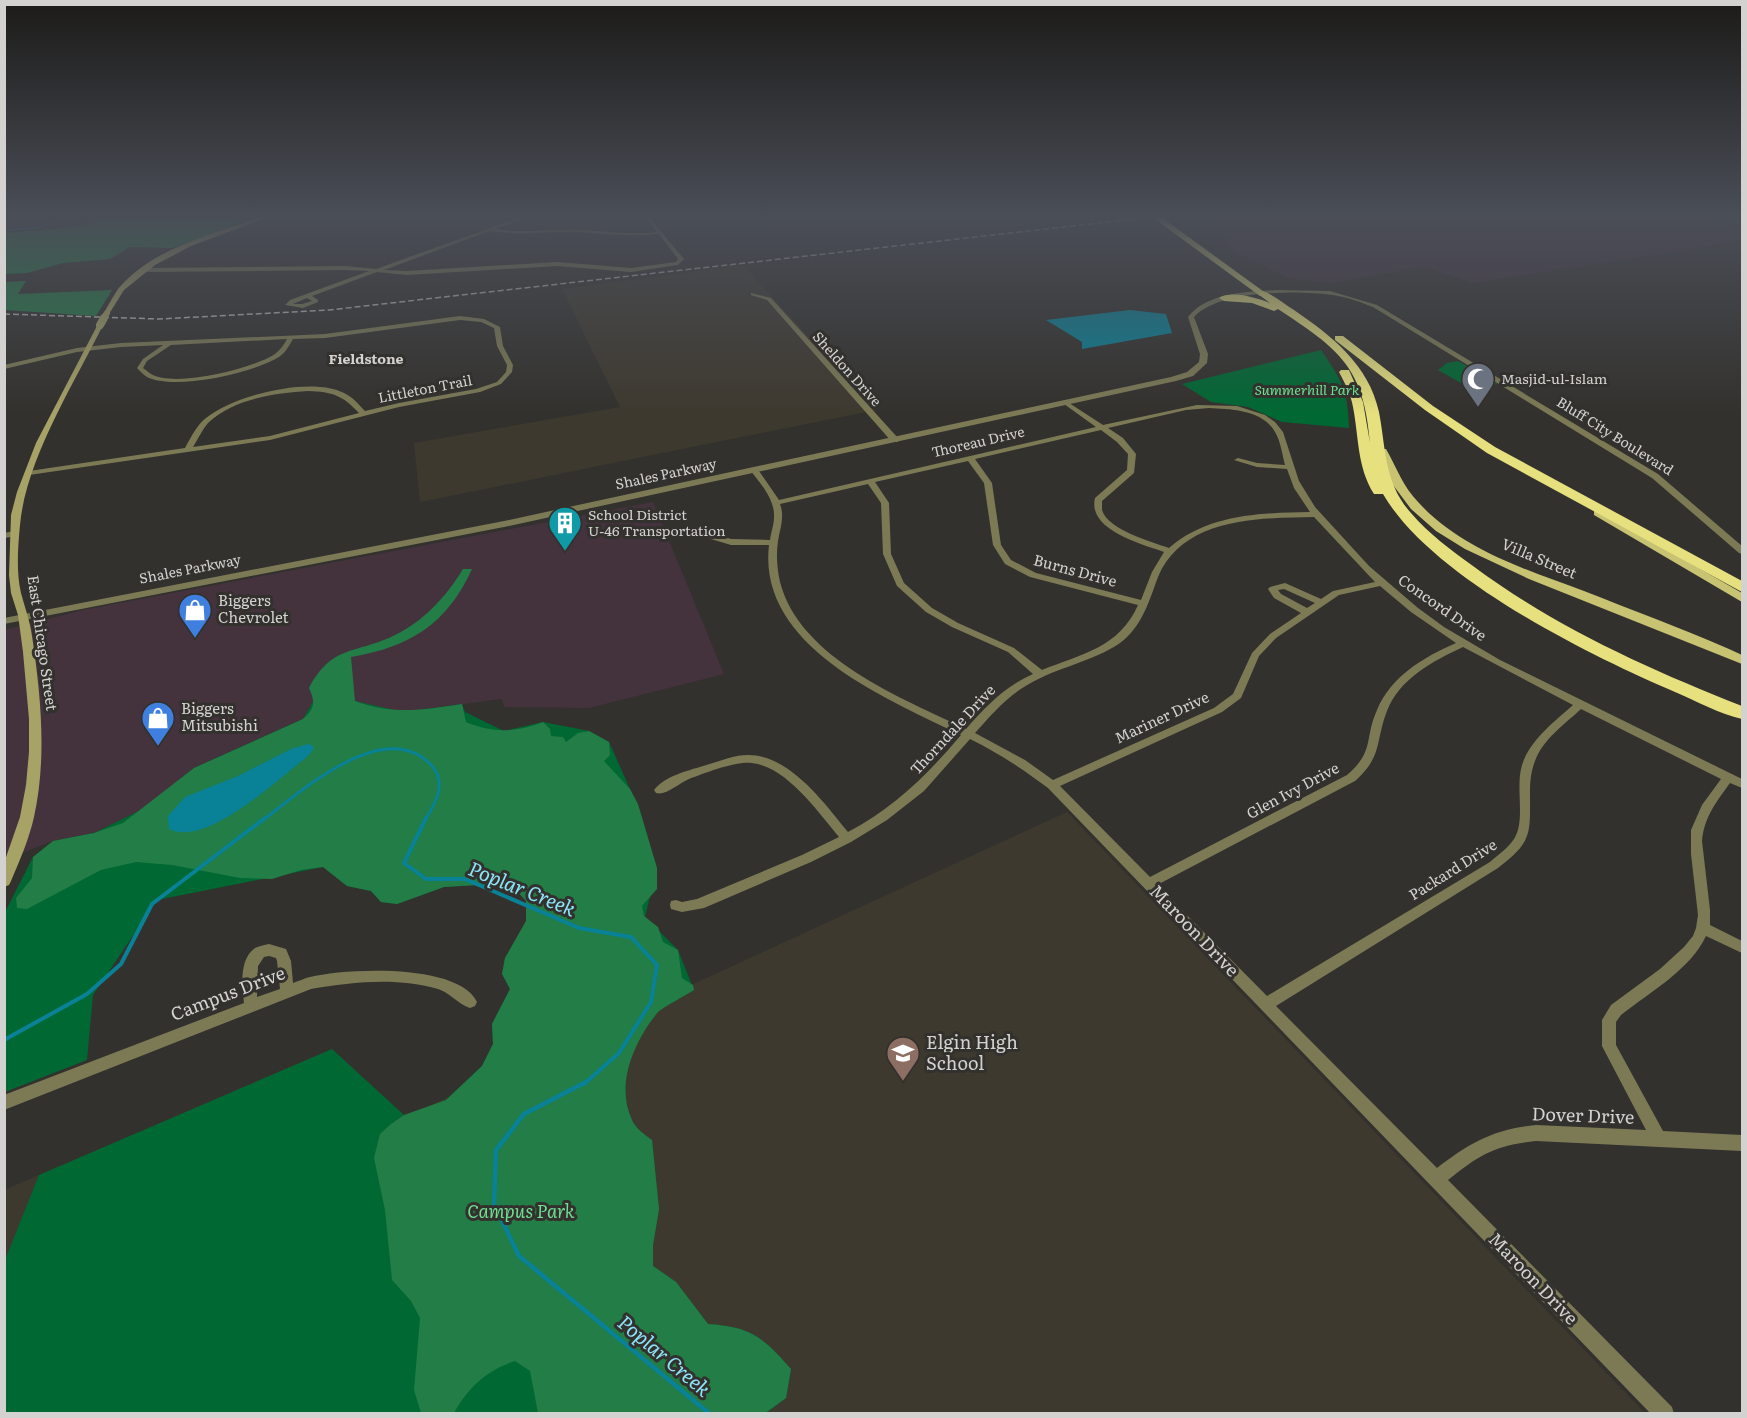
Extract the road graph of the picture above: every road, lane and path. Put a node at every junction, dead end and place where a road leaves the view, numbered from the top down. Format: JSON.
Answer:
{"nodes":[{"id":1,"x":129,"y":283,"type":"edge"},
{"id":2,"x":344,"y":283,"type":"edge"},
{"id":3,"x":1253,"y":283,"type":"edge"},
{"id":4,"x":753,"y":294,"type":"dead end"},
{"id":5,"x":1269,"y":294,"type":"junction"},
{"id":6,"x":308,"y":296,"type":"dead end"},
{"id":7,"x":1224,"y":298,"type":"junction"},
{"id":8,"x":291,"y":338,"type":"junction"},
{"id":9,"x":168,"y":344,"type":"junction"},
{"id":10,"x":89,"y":348,"type":"junction"},
{"id":11,"x":4,"y":367,"type":"edge"},
{"id":12,"x":1066,"y":403,"type":"junction"},
{"id":13,"x":1186,"y":408,"type":"joint"},
{"id":14,"x":364,"y":414,"type":"junction"},
{"id":15,"x":1102,"y":427,"type":"junction"},
{"id":16,"x":1375,"y":427,"type":"junction"},
{"id":17,"x":895,"y":440,"type":"junction"},
{"id":18,"x":188,"y":450,"type":"junction"},
{"id":19,"x":970,"y":458,"type":"junction"},
{"id":20,"x":1238,"y":460,"type":"dead end"},
{"id":21,"x":1288,"y":467,"type":"junction"},
{"id":22,"x":754,"y":470,"type":"junction"},
{"id":23,"x":1525,"y":470,"type":"junction"},
{"id":24,"x":29,"y":473,"type":"junction"},
{"id":25,"x":870,"y":482,"type":"junction"},
{"id":26,"x":776,"y":503,"type":"junction"},
{"id":27,"x":1318,"y":514,"type":"junction"},
{"id":28,"x":1412,"y":523,"type":"junction"},
{"id":29,"x":675,"y":530,"type":"dead end"},
{"id":30,"x":10,"y":535,"type":"edge"},
{"id":31,"x":773,"y":543,"type":"junction"},
{"id":32,"x":1170,"y":551,"type":"junction"},
{"id":33,"x":1743,"y":551,"type":"edge"},
{"id":34,"x":1381,"y":583,"type":"junction"},
{"id":35,"x":1743,"y":586,"type":"edge"},
{"id":36,"x":1743,"y":597,"type":"edge"},
{"id":37,"x":1143,"y":603,"type":"junction"},
{"id":38,"x":1321,"y":603,"type":"junction"},
{"id":39,"x":1307,"y":612,"type":"junction"},
{"id":40,"x":24,"y":616,"type":"junction"},
{"id":41,"x":4,"y":621,"type":"edge"},
{"id":42,"x":1463,"y":643,"type":"junction"},
{"id":43,"x":1743,"y":660,"type":"edge"},
{"id":44,"x":1040,"y":674,"type":"junction"},
{"id":45,"x":1581,"y":704,"type":"junction"},
{"id":46,"x":1743,"y":713,"type":"edge"},
{"id":47,"x":969,"y":734,"type":"junction"},
{"id":48,"x":1729,"y":777,"type":"junction"},
{"id":49,"x":1743,"y":784,"type":"edge"},
{"id":50,"x":1052,"y":785,"type":"junction"},
{"id":51,"x":660,"y":789,"type":"dead end"},
{"id":52,"x":847,"y":838,"type":"junction"},
{"id":53,"x":4,"y":881,"type":"edge"},
{"id":54,"x":1148,"y":884,"type":"junction"},
{"id":55,"x":676,"y":905,"type":"dead end"},
{"id":56,"x":1703,"y":928,"type":"junction"},
{"id":57,"x":1743,"y":947,"type":"edge"},
{"id":58,"x":287,"y":991,"type":"junction"},
{"id":59,"x":470,"y":1002,"type":"dead end"},
{"id":60,"x":251,"y":1005,"type":"junction"},
{"id":61,"x":1265,"y":1005,"type":"junction"},
{"id":62,"x":4,"y":1103,"type":"edge"},
{"id":63,"x":1658,"y":1138,"type":"junction"},
{"id":64,"x":1743,"y":1143,"type":"edge"},
{"id":65,"x":1436,"y":1179,"type":"junction"},
{"id":66,"x":1665,"y":1413,"type":"edge"}],
"edges":[{"from":1,"to":10,"type":"main road","name":"East Chicago Street","bridge":true},
{"from":2,"to":6,"type":"street"},
{"from":3,"to":5,"type":"highway"},
{"from":4,"to":17,"type":"street","name":"Sheldon Drive"},
{"from":5,"to":7,"type":"street","name":"Shales Parkway"},
{"from":5,"to":16,"type":"highway"},
{"from":5,"to":23,"type":"highway"},
{"from":5,"to":33,"type":"street","name":"Bluff City Boulevard"},
{"from":7,"to":12,"type":"street","name":"Shales Parkway"},
{"from":7,"to":28,"type":"highway"},
{"from":8,"to":9,"type":"street","name":"Littleton Trail"},
{"from":8,"to":9,"type":"street"},
{"from":8,"to":14,"type":"street","name":"Littleton Trail"},
{"from":9,"to":10,"type":"street","name":"Littleton Trail"},
{"from":10,"to":11,"type":"street","name":"Littleton Trail"},
{"from":10,"to":24,"type":"main road","name":"East Chicago Street"},
{"from":12,"to":15,"type":"street"},
{"from":12,"to":17,"type":"street","name":"Shales Parkway"},
{"from":13,"to":15,"type":"street","name":"Thoreau Drive"},
{"from":13,"to":21,"type":"street","name":"Concord Drive"},
{"from":14,"to":18,"type":"street","name":"Littleton Trail"},
{"from":14,"to":18,"type":"street"},
{"from":15,"to":19,"type":"street","name":"Thoreau Drive"},
{"from":15,"to":32,"type":"street"},
{"from":16,"to":28,"type":"highway"},
{"from":16,"to":43,"type":"main road","name":"Villa Street"},
{"from":17,"to":22,"type":"street","name":"Shales Parkway"},
{"from":18,"to":24,"type":"street","name":"Littleton Trail"},
{"from":19,"to":25,"type":"street","name":"Thoreau Drive"},
{"from":19,"to":37,"type":"street","name":"Burns Drive"},
{"from":20,"to":21,"type":"street"},
{"from":21,"to":27,"type":"street","name":"Concord Drive"},
{"from":22,"to":26,"type":"street"},
{"from":22,"to":40,"type":"street","name":"Shales Parkway"},
{"from":23,"to":35,"type":"highway"},
{"from":23,"to":36,"type":"main road"},
{"from":24,"to":30,"type":"main road","name":"East Chicago Street"},
{"from":25,"to":26,"type":"street","name":"Thoreau Drive"},
{"from":25,"to":44,"type":"street"},
{"from":26,"to":31,"type":"street","name":"Maroon Drive"},
{"from":27,"to":32,"type":"street","name":"Thorndale Drive"},
{"from":27,"to":34,"type":"street","name":"Concord Drive"},
{"from":28,"to":46,"type":"highway"},
{"from":29,"to":31,"type":"street"},
{"from":30,"to":40,"type":"main road","name":"East Chicago Street"},
{"from":31,"to":47,"type":"street","name":"Maroon Drive"},
{"from":32,"to":37,"type":"street","name":"Thorndale Drive"},
{"from":34,"to":38,"type":"street","name":"Mariner Drive"},
{"from":34,"to":42,"type":"street","name":"Concord Drive"},
{"from":37,"to":44,"type":"street","name":"Thorndale Drive"},
{"from":38,"to":39,"type":"street","name":"Mariner Drive"},
{"from":38,"to":39,"type":"street"},
{"from":39,"to":50,"type":"street","name":"Mariner Drive"},
{"from":40,"to":41,"type":"street","name":"Shales Parkway"},
{"from":40,"to":53,"type":"main road","name":"East Chicago Street"},
{"from":42,"to":45,"type":"street","name":"Concord Drive"},
{"from":42,"to":54,"type":"street","name":"Glen Ivy Drive"},
{"from":44,"to":47,"type":"street","name":"Thorndale Drive"},
{"from":45,"to":48,"type":"street","name":"Concord Drive"},
{"from":45,"to":61,"type":"street","name":"Packard Drive"},
{"from":47,"to":50,"type":"street","name":"Maroon Drive"},
{"from":47,"to":52,"type":"street","name":"Thorndale Drive"},
{"from":48,"to":49,"type":"street","name":"Concord Drive"},
{"from":48,"to":56,"type":"street"},
{"from":50,"to":54,"type":"street","name":"Maroon Drive"},
{"from":51,"to":52,"type":"street"},
{"from":52,"to":55,"type":"street","name":"Thorndale Drive"},
{"from":54,"to":61,"type":"street","name":"Maroon Drive"},
{"from":56,"to":57,"type":"street"},
{"from":56,"to":63,"type":"street"},
{"from":58,"to":59,"type":"street","name":"Campus Drive"},
{"from":58,"to":60,"type":"street","name":"Campus Drive"},
{"from":58,"to":60,"type":"street"},
{"from":60,"to":62,"type":"street","name":"Campus Drive"},
{"from":61,"to":65,"type":"street","name":"Maroon Drive"},
{"from":63,"to":64,"type":"street","name":"Dover Drive"},
{"from":63,"to":65,"type":"street","name":"Dover Drive"},
{"from":65,"to":66,"type":"street","name":"Maroon Drive"}]}
